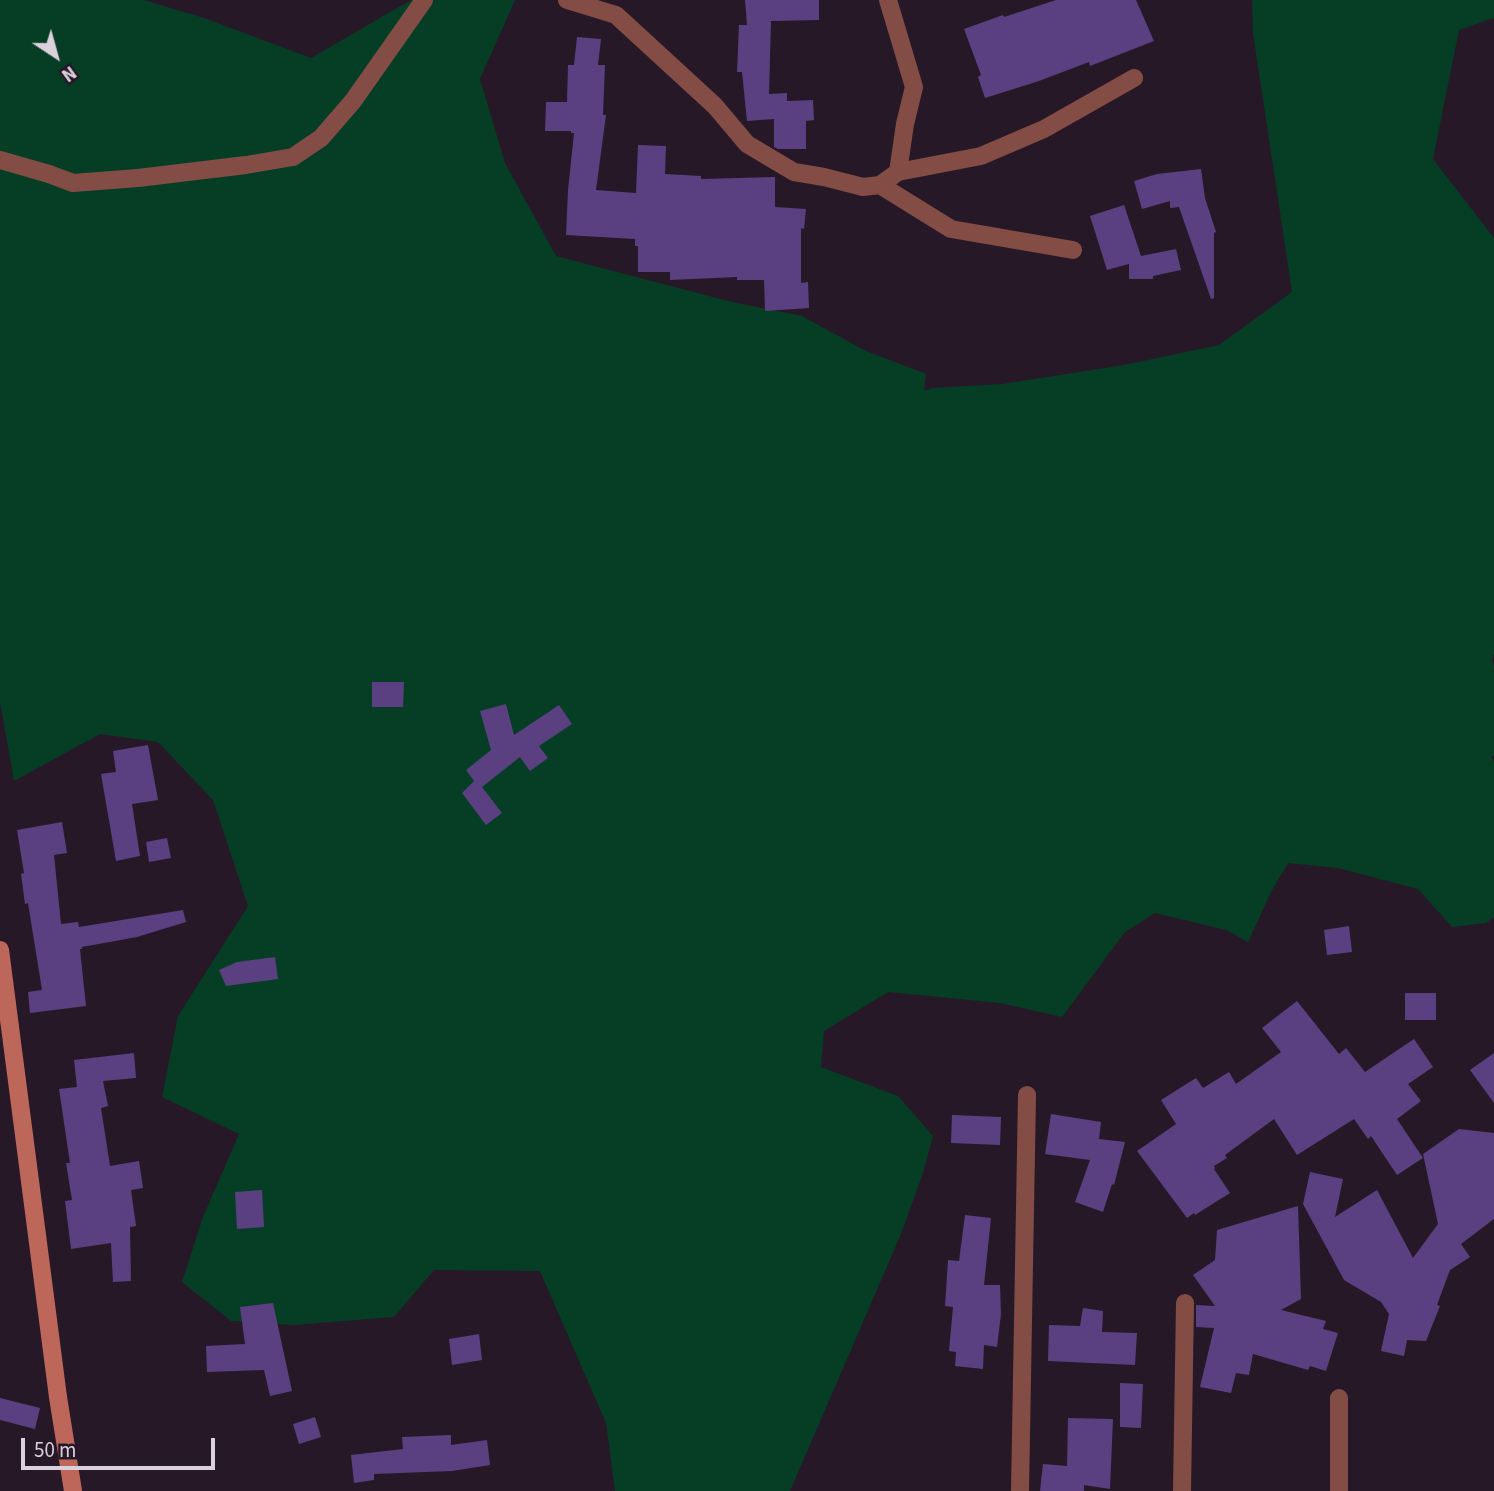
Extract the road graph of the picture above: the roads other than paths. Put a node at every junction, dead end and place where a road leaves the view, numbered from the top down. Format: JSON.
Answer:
{"nodes":[{"id":1,"x":424,"y":0,"type":"edge"},
{"id":2,"x":567,"y":0,"type":"edge"},
{"id":3,"x":888,"y":0,"type":"edge"},
{"id":4,"x":1135,"y":78,"type":"dead end"},
{"id":5,"x":0,"y":160,"type":"edge"},
{"id":6,"x":898,"y":172,"type":"junction"},
{"id":7,"x":880,"y":185,"type":"junction"},
{"id":8,"x":1073,"y":250,"type":"dead end"},
{"id":9,"x":0,"y":950,"type":"edge"},
{"id":10,"x":1027,"y":1095,"type":"dead end"},
{"id":11,"x":1185,"y":1303,"type":"dead end"},
{"id":12,"x":1339,"y":1398,"type":"dead end"},
{"id":13,"x":73,"y":1491,"type":"edge"},
{"id":14,"x":1020,"y":1491,"type":"edge"},
{"id":15,"x":1182,"y":1491,"type":"edge"},
{"id":16,"x":1339,"y":1491,"type":"edge"}],
"edges":[{"from":1,"to":5,"type":"street"},
{"from":2,"to":7,"type":"street"},
{"from":3,"to":6,"type":"street"},
{"from":4,"to":6,"type":"street"},
{"from":6,"to":7,"type":"street"},
{"from":7,"to":8,"type":"street"},
{"from":9,"to":13,"type":"main road"},
{"from":10,"to":14,"type":"street"},
{"from":11,"to":15,"type":"street"},
{"from":12,"to":16,"type":"street"}]}
